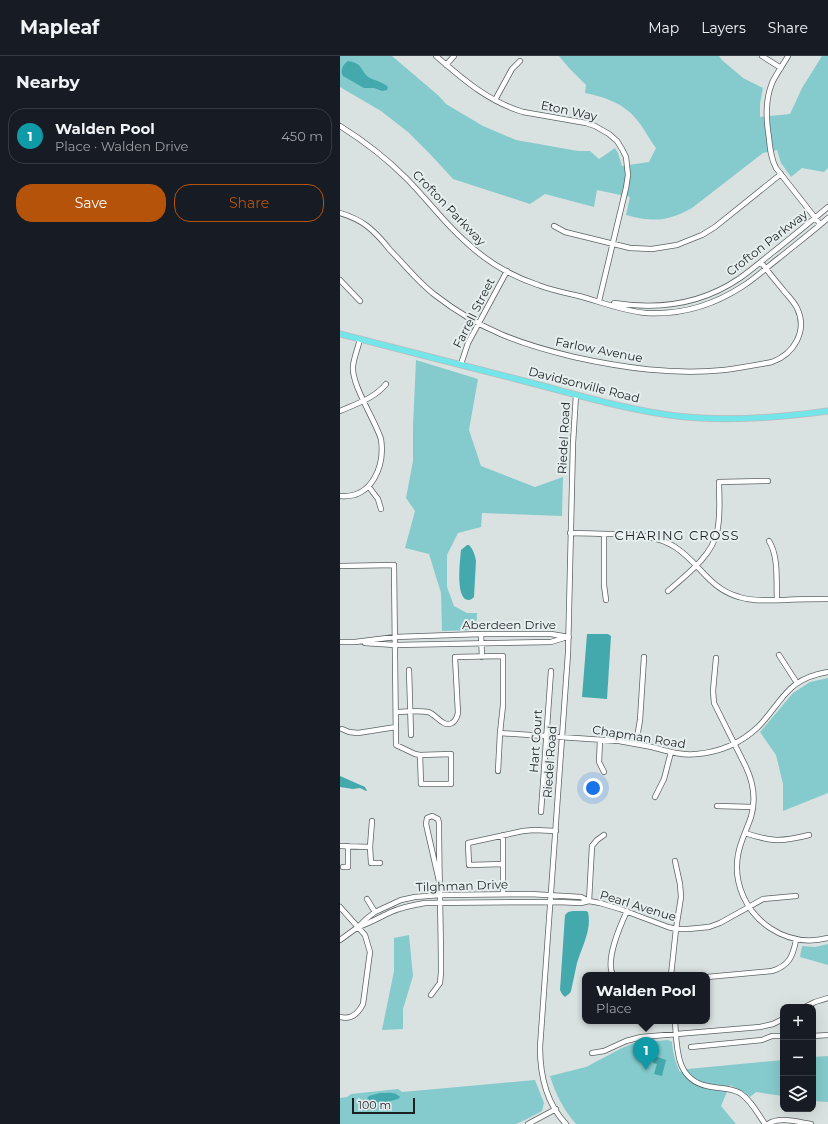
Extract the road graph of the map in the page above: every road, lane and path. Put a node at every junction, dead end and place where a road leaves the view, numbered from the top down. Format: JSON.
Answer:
{"nodes":[{"id":1,"x":436,"y":56,"type":"edge"},
{"id":2,"x":454,"y":56,"type":"edge"},
{"id":3,"x":762,"y":56,"type":"edge"},
{"id":4,"x":788,"y":56,"type":"edge"},
{"id":5,"x":520,"y":61,"type":"dead end"},
{"id":6,"x":446,"y":65,"type":"junction"},
{"id":7,"x":781,"y":68,"type":"junction"},
{"id":8,"x":495,"y":100,"type":"junction"},
{"id":9,"x":340,"y":126,"type":"edge"},
{"id":10,"x":781,"y":174,"type":"junction"},
{"id":11,"x":828,"y":208,"type":"edge"},
{"id":12,"x":340,"y":213,"type":"edge"},
{"id":13,"x":815,"y":218,"type":"junction"},
{"id":14,"x":828,"y":218,"type":"edge"},
{"id":15,"x":820,"y":224,"type":"junction"},
{"id":16,"x":554,"y":226,"type":"dead end"},
{"id":17,"x":612,"y":243,"type":"junction"},
{"id":18,"x":760,"y":262,"type":"junction"},
{"id":19,"x":766,"y":268,"type":"junction"},
{"id":20,"x":507,"y":271,"type":"junction"},
{"id":21,"x":340,"y":280,"type":"edge"},
{"id":22,"x":360,"y":301,"type":"dead end"},
{"id":23,"x":599,"y":301,"type":"junction"},
{"id":24,"x":478,"y":324,"type":"junction"},
{"id":25,"x":340,"y":334,"type":"edge"},
{"id":26,"x":360,"y":339,"type":"junction"},
{"id":27,"x":461,"y":364,"type":"junction"},
{"id":28,"x":386,"y":384,"type":"dead end"},
{"id":29,"x":576,"y":395,"type":"junction"},
{"id":30,"x":364,"y":400,"type":"junction"},
{"id":31,"x":340,"y":411,"type":"edge"},
{"id":32,"x":828,"y":411,"type":"edge"},
{"id":33,"x":768,"y":481,"type":"dead end"},
{"id":34,"x":369,"y":487,"type":"junction"},
{"id":35,"x":340,"y":496,"type":"edge"},
{"id":36,"x":381,"y":508,"type":"dead end"},
{"id":37,"x":570,"y":533,"type":"junction"},
{"id":38,"x":604,"y":534,"type":"junction"},
{"id":39,"x":769,"y":540,"type":"dead end"},
{"id":40,"x":340,"y":566,"type":"edge"},
{"id":41,"x":695,"y":566,"type":"junction"},
{"id":42,"x":668,"y":591,"type":"dead end"},
{"id":43,"x":828,"y":599,"type":"edge"},
{"id":44,"x":606,"y":600,"type":"dead end"},
{"id":45,"x":777,"y":600,"type":"junction"},
{"id":46,"x":481,"y":634,"type":"junction"},
{"id":47,"x":395,"y":637,"type":"junction"},
{"id":48,"x":569,"y":637,"type":"junction"},
{"id":49,"x":340,"y":642,"type":"edge"},
{"id":50,"x":355,"y":642,"type":"junction"},
{"id":51,"x":482,"y":643,"type":"junction"},
{"id":52,"x":395,"y":645,"type":"junction"},
{"id":53,"x":779,"y":655,"type":"dead end"},
{"id":54,"x":482,"y":657,"type":"junction"},
{"id":55,"x":644,"y":657,"type":"dead end"},
{"id":56,"x":716,"y":658,"type":"dead end"},
{"id":57,"x":409,"y":670,"type":"dead end"},
{"id":58,"x":551,"y":671,"type":"dead end"},
{"id":59,"x":828,"y":672,"type":"edge"},
{"id":60,"x":797,"y":683,"type":"junction"},
{"id":61,"x":396,"y":712,"type":"junction"},
{"id":62,"x":410,"y":712,"type":"junction"},
{"id":63,"x":396,"y":728,"type":"junction"},
{"id":64,"x":342,"y":729,"type":"dead end"},
{"id":65,"x":500,"y":733,"type":"junction"},
{"id":66,"x":411,"y":734,"type":"dead end"},
{"id":67,"x":546,"y":736,"type":"junction"},
{"id":68,"x":562,"y":737,"type":"junction"},
{"id":69,"x":600,"y":740,"type":"junction"},
{"id":70,"x":636,"y":744,"type":"junction"},
{"id":71,"x":735,"y":744,"type":"junction"},
{"id":72,"x":671,"y":752,"type":"junction"},
{"id":73,"x":420,"y":755,"type":"junction"},
{"id":74,"x":498,"y":771,"type":"dead end"},
{"id":75,"x":604,"y":772,"type":"dead end"},
{"id":76,"x":655,"y":797,"type":"dead end"},
{"id":77,"x":717,"y":806,"type":"dead end"},
{"id":78,"x":753,"y":807,"type":"junction"},
{"id":79,"x":541,"y":812,"type":"dead end"},
{"id":80,"x":372,"y":821,"type":"dead end"},
{"id":81,"x":556,"y":831,"type":"junction"},
{"id":82,"x":745,"y":833,"type":"junction"},
{"id":83,"x":809,"y":834,"type":"dead end"},
{"id":84,"x":502,"y":835,"type":"junction"},
{"id":85,"x":604,"y":835,"type":"dead end"},
{"id":86,"x":340,"y":846,"type":"edge"},
{"id":87,"x":348,"y":846,"type":"junction"},
{"id":88,"x":370,"y":846,"type":"junction"},
{"id":89,"x":675,"y":861,"type":"dead end"},
{"id":90,"x":380,"y":863,"type":"dead end"},
{"id":91,"x":503,"y":864,"type":"junction"},
{"id":92,"x":343,"y":867,"type":"dead end"},
{"id":93,"x":439,"y":882,"type":"junction"},
{"id":94,"x":503,"y":894,"type":"junction"},
{"id":95,"x":440,"y":895,"type":"junction"},
{"id":96,"x":551,"y":895,"type":"junction"},
{"id":97,"x":796,"y":896,"type":"dead end"},
{"id":98,"x":367,"y":899,"type":"dead end"},
{"id":99,"x":589,"y":901,"type":"junction"},
{"id":100,"x":551,"y":902,"type":"junction"},
{"id":101,"x":441,"y":903,"type":"junction"},
{"id":102,"x":748,"y":906,"type":"junction"},
{"id":103,"x":340,"y":907,"type":"edge"},
{"id":104,"x":626,"y":911,"type":"junction"},
{"id":105,"x":375,"y":912,"type":"junction"},
{"id":106,"x":358,"y":927,"type":"junction"},
{"id":107,"x":676,"y":929,"type":"junction"},
{"id":108,"x":828,"y":938,"type":"edge"},
{"id":109,"x":340,"y":940,"type":"edge"},
{"id":110,"x":796,"y":940,"type":"junction"},
{"id":111,"x":612,"y":972,"type":"edge"},
{"id":112,"x":671,"y":972,"type":"edge"},
{"id":113,"x":710,"y":977,"type":"edge"},
{"id":114,"x":432,"y":996,"type":"dead end"},
{"id":115,"x":828,"y":998,"type":"edge"},
{"id":116,"x":811,"y":1004,"type":"edge"},
{"id":117,"x":340,"y":1017,"type":"edge"},
{"id":118,"x":780,"y":1020,"type":"edge"},
{"id":119,"x":674,"y":1024,"type":"edge"},
{"id":120,"x":676,"y":1034,"type":"junction"},
{"id":121,"x":828,"y":1035,"type":"edge"},
{"id":122,"x":780,"y":1036,"type":"edge"},
{"id":123,"x":816,"y":1036,"type":"edge"},
{"id":124,"x":691,"y":1046,"type":"dead end"},
{"id":125,"x":592,"y":1053,"type":"dead end"},
{"id":126,"x":556,"y":1109,"type":"junction"},
{"id":127,"x":528,"y":1124,"type":"edge"},
{"id":128,"x":566,"y":1124,"type":"edge"},
{"id":129,"x":766,"y":1124,"type":"edge"},
{"id":130,"x":811,"y":1124,"type":"edge"}],
"edges":[{"from":1,"to":6,"type":"street","name":"Eton Way"},
{"from":2,"to":6,"type":"street"},
{"from":3,"to":7,"type":"street"},
{"from":4,"to":7,"type":"street"},
{"from":5,"to":8,"type":"street"},
{"from":6,"to":8,"type":"street","name":"Eton Way"},
{"from":7,"to":10,"type":"street"},
{"from":8,"to":17,"type":"street","name":"Eton Way"},
{"from":9,"to":20,"type":"street","name":"Crofton Parkway"},
{"from":10,"to":13,"type":"street"},
{"from":10,"to":17,"type":"street"},
{"from":11,"to":13,"type":"street","name":"Crofton Parkway"},
{"from":12,"to":24,"type":"street","name":"Farlow Avenue"},
{"from":13,"to":15,"type":"street"},
{"from":13,"to":18,"type":"street","name":"Crofton Parkway"},
{"from":14,"to":15,"type":"street","name":"Crofton Parkway"},
{"from":15,"to":19,"type":"street","name":"Crofton Parkway"},
{"from":16,"to":17,"type":"street"},
{"from":17,"to":23,"type":"street","name":"Eton Way"},
{"from":18,"to":19,"type":"street","name":"Farlow Avenue"},
{"from":18,"to":23,"type":"street","name":"Crofton Parkway"},
{"from":19,"to":23,"type":"street","name":"Crofton Parkway"},
{"from":19,"to":24,"type":"street","name":"Farlow Avenue"},
{"from":20,"to":23,"type":"street","name":"Crofton Parkway"},
{"from":20,"to":24,"type":"street","name":"Farrell Street"},
{"from":21,"to":22,"type":"street"},
{"from":24,"to":27,"type":"street","name":"Farrell Street"},
{"from":25,"to":26,"type":"main road","name":"Davidsonville Road"},
{"from":26,"to":27,"type":"main road","name":"Davidsonville Road"},
{"from":26,"to":30,"type":"street"},
{"from":27,"to":29,"type":"main road","name":"Davidsonville Road"},
{"from":28,"to":30,"type":"street"},
{"from":29,"to":32,"type":"main road","name":"Davidsonville Road"},
{"from":29,"to":37,"type":"street","name":"Riedel Road"},
{"from":30,"to":31,"type":"street"},
{"from":30,"to":34,"type":"street"},
{"from":33,"to":41,"type":"street"},
{"from":34,"to":35,"type":"street"},
{"from":34,"to":36,"type":"street"},
{"from":37,"to":38,"type":"street"},
{"from":37,"to":48,"type":"street","name":"Riedel Road"},
{"from":38,"to":41,"type":"street"},
{"from":38,"to":44,"type":"street"},
{"from":39,"to":45,"type":"street"},
{"from":40,"to":47,"type":"street"},
{"from":41,"to":42,"type":"street"},
{"from":41,"to":45,"type":"street"},
{"from":43,"to":45,"type":"street"},
{"from":46,"to":47,"type":"street","name":"Aberdeen Drive"},
{"from":46,"to":48,"type":"street","name":"Aberdeen Drive"},
{"from":46,"to":51,"type":"street"},
{"from":47,"to":50,"type":"street","name":"Aberdeen Drive"},
{"from":47,"to":52,"type":"street"},
{"from":48,"to":51,"type":"street","name":"Aberdeen Drive"},
{"from":48,"to":68,"type":"street","name":"Riedel Road"},
{"from":49,"to":50,"type":"street","name":"Aberdeen Drive"},
{"from":50,"to":52,"type":"street","name":"Aberdeen Drive"},
{"from":51,"to":52,"type":"street","name":"Aberdeen Drive"},
{"from":51,"to":54,"type":"street"},
{"from":52,"to":61,"type":"street"},
{"from":53,"to":60,"type":"street"},
{"from":54,"to":62,"type":"street"},
{"from":54,"to":65,"type":"street"},
{"from":55,"to":70,"type":"street"},
{"from":56,"to":71,"type":"street"},
{"from":57,"to":62,"type":"street"},
{"from":58,"to":67,"type":"street","name":"Hart Court"},
{"from":59,"to":60,"type":"street","name":"Chapman Road"},
{"from":60,"to":71,"type":"street","name":"Chapman Road"},
{"from":61,"to":62,"type":"street"},
{"from":61,"to":63,"type":"street"},
{"from":62,"to":66,"type":"street"},
{"from":63,"to":64,"type":"street"},
{"from":63,"to":73,"type":"street"},
{"from":65,"to":67,"type":"street","name":"Chapman Road"},
{"from":65,"to":74,"type":"street"},
{"from":67,"to":68,"type":"street","name":"Chapman Road"},
{"from":67,"to":79,"type":"street","name":"Hart Court"},
{"from":68,"to":69,"type":"street","name":"Chapman Road"},
{"from":68,"to":81,"type":"street","name":"Riedel Road"},
{"from":69,"to":70,"type":"street","name":"Chapman Road"},
{"from":69,"to":75,"type":"street"},
{"from":70,"to":72,"type":"street","name":"Chapman Road"},
{"from":71,"to":72,"type":"street","name":"Chapman Road"},
{"from":71,"to":78,"type":"street"},
{"from":72,"to":76,"type":"street"},
{"from":73,"to":73,"type":"street"},
{"from":77,"to":78,"type":"street"},
{"from":78,"to":82,"type":"street"},
{"from":80,"to":88,"type":"street"},
{"from":81,"to":84,"type":"street"},
{"from":81,"to":96,"type":"street","name":"Riedel Road"},
{"from":82,"to":83,"type":"street"},
{"from":82,"to":102,"type":"street"},
{"from":84,"to":91,"type":"street"},
{"from":84,"to":91,"type":"street"},
{"from":85,"to":99,"type":"street"},
{"from":86,"to":87,"type":"street"},
{"from":87,"to":88,"type":"street"},
{"from":87,"to":92,"type":"street"},
{"from":88,"to":90,"type":"street"},
{"from":89,"to":107,"type":"street"},
{"from":91,"to":94,"type":"street"},
{"from":93,"to":93,"type":"street"},
{"from":93,"to":95,"type":"street"},
{"from":94,"to":95,"type":"street","name":"Tilghman Drive"},
{"from":94,"to":96,"type":"street","name":"Tilghman Drive"},
{"from":95,"to":101,"type":"street"},
{"from":95,"to":105,"type":"street","name":"Tilghman Drive"},
{"from":96,"to":99,"type":"street","name":"Pearl Avenue"},
{"from":96,"to":100,"type":"street","name":"Riedel Road"},
{"from":97,"to":102,"type":"street","name":"Pearl Avenue"},
{"from":98,"to":105,"type":"street"},
{"from":99,"to":100,"type":"street","name":"Pearl Avenue"},
{"from":99,"to":104,"type":"street","name":"Pearl Avenue"},
{"from":100,"to":101,"type":"street","name":"Tilghman Drive"},
{"from":100,"to":126,"type":"street","name":"Riedel Road"},
{"from":101,"to":106,"type":"street","name":"Tilghman Drive"},
{"from":101,"to":114,"type":"street"},
{"from":102,"to":107,"type":"street","name":"Pearl Avenue"},
{"from":102,"to":110,"type":"street"},
{"from":103,"to":106,"type":"street"},
{"from":104,"to":107,"type":"street","name":"Pearl Avenue"},
{"from":104,"to":111,"type":"street"},
{"from":105,"to":106,"type":"street","name":"Tilghman Drive"},
{"from":106,"to":109,"type":"street","name":"Tilghman Drive"},
{"from":106,"to":117,"type":"street"},
{"from":107,"to":112,"type":"street"},
{"from":108,"to":110,"type":"street"},
{"from":110,"to":113,"type":"street"},
{"from":115,"to":116,"type":"street"},
{"from":118,"to":120,"type":"street"},
{"from":119,"to":120,"type":"street"},
{"from":120,"to":125,"type":"street"},
{"from":120,"to":129,"type":"street"},
{"from":121,"to":123,"type":"street"},
{"from":122,"to":124,"type":"street"},
{"from":126,"to":127,"type":"street"},
{"from":126,"to":128,"type":"street","name":"Riedel Road"},
{"from":129,"to":130,"type":"street"}]}
